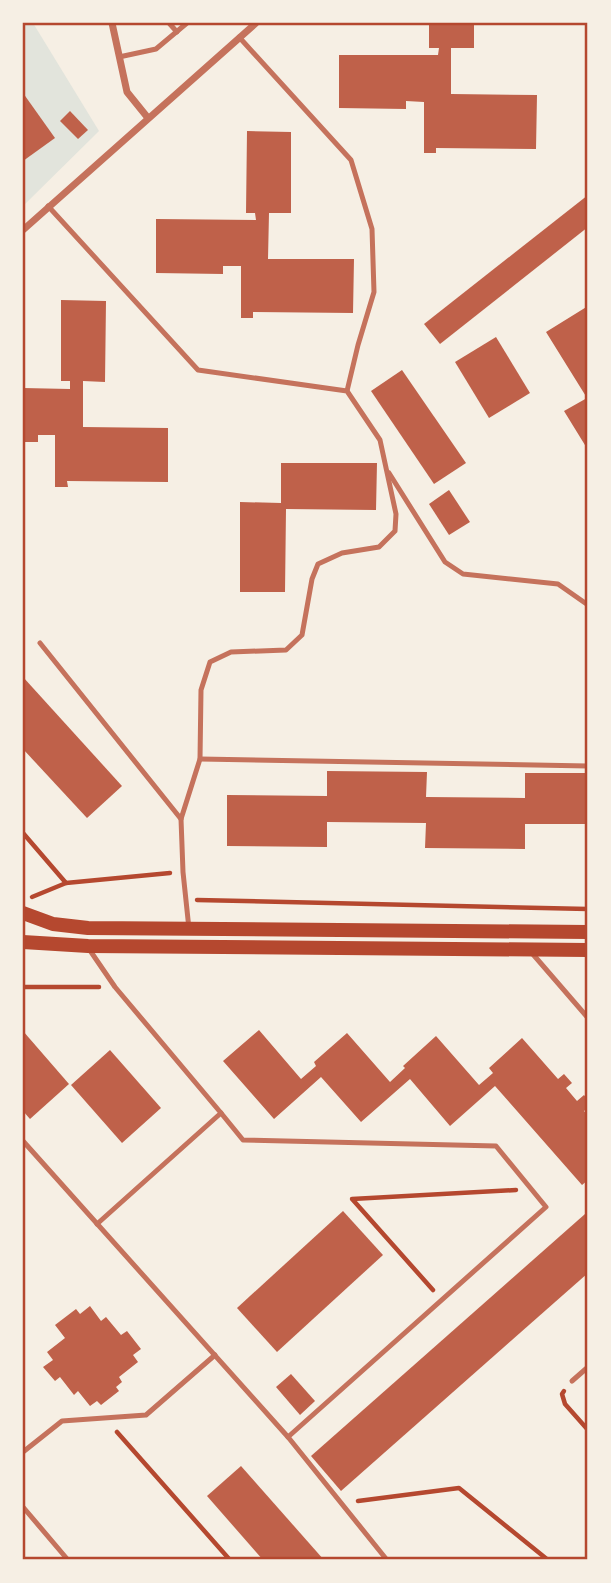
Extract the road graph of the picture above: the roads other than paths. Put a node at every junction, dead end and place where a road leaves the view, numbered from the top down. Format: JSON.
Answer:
{"nodes":[{"id":1,"x":112,"y":23,"type":"edge"},
{"id":2,"x":169,"y":23,"type":"edge"},
{"id":3,"x":187,"y":23,"type":"edge"},
{"id":4,"x":256,"y":23,"type":"edge"},
{"id":5,"x":177,"y":32,"type":"junction"},
{"id":6,"x":239,"y":37,"type":"junction"},
{"id":7,"x":119,"y":57,"type":"junction"},
{"id":8,"x":148,"y":118,"type":"junction"},
{"id":9,"x":48,"y":206,"type":"junction"},
{"id":10,"x":23,"y":230,"type":"edge"},
{"id":11,"x":347,"y":391,"type":"junction"},
{"id":12,"x":386,"y":468,"type":"junction"},
{"id":13,"x":588,"y":606,"type":"edge"},
{"id":14,"x":40,"y":643,"type":"dead end"},
{"id":15,"x":200,"y":759,"type":"junction"},
{"id":16,"x":588,"y":766,"type":"edge"},
{"id":17,"x":181,"y":818,"type":"junction"},
{"id":18,"x":23,"y":913,"type":"edge"},
{"id":19,"x":189,"y":929,"type":"junction"},
{"id":20,"x":588,"y":932,"type":"edge"},
{"id":21,"x":23,"y":942,"type":"edge"},
{"id":22,"x":88,"y":946,"type":"junction"},
{"id":23,"x":529,"y":950,"type":"junction"},
{"id":24,"x":588,"y":950,"type":"edge"},
{"id":25,"x":588,"y":1018,"type":"edge"},
{"id":26,"x":221,"y":1113,"type":"junction"},
{"id":27,"x":23,"y":1141,"type":"edge"},
{"id":28,"x":97,"y":1224,"type":"junction"},
{"id":29,"x":215,"y":1355,"type":"junction"},
{"id":30,"x":588,"y":1367,"type":"edge"},
{"id":31,"x":572,"y":1381,"type":"road end"},
{"id":32,"x":288,"y":1437,"type":"junction"},
{"id":33,"x":23,"y":1452,"type":"edge"},
{"id":34,"x":23,"y":1507,"type":"edge"},
{"id":35,"x":68,"y":1560,"type":"edge"},
{"id":36,"x":387,"y":1560,"type":"edge"}],
"edges":[{"from":1,"to":7,"type":"street"},
{"from":2,"to":5,"type":"lane"},
{"from":3,"to":5,"type":"lane"},
{"from":4,"to":6,"type":"street"},
{"from":5,"to":7,"type":"lane"},
{"from":6,"to":8,"type":"street"},
{"from":6,"to":11,"type":"lane"},
{"from":7,"to":8,"type":"street"},
{"from":8,"to":9,"type":"street"},
{"from":9,"to":10,"type":"street"},
{"from":9,"to":11,"type":"lane"},
{"from":11,"to":12,"type":"lane"},
{"from":12,"to":13,"type":"lane"},
{"from":12,"to":15,"type":"lane"},
{"from":14,"to":17,"type":"lane"},
{"from":15,"to":16,"type":"lane"},
{"from":15,"to":17,"type":"lane"},
{"from":17,"to":19,"type":"lane"},
{"from":18,"to":19,"type":"main road"},
{"from":19,"to":20,"type":"main road"},
{"from":21,"to":22,"type":"main road"},
{"from":22,"to":23,"type":"main road"},
{"from":22,"to":26,"type":"lane"},
{"from":23,"to":24,"type":"main road"},
{"from":23,"to":25,"type":"lane"},
{"from":26,"to":28,"type":"lane"},
{"from":26,"to":32,"type":"lane"},
{"from":27,"to":28,"type":"lane"},
{"from":28,"to":29,"type":"lane"},
{"from":29,"to":32,"type":"lane"},
{"from":29,"to":33,"type":"lane"},
{"from":30,"to":31,"type":"lane"},
{"from":32,"to":36,"type":"lane"},
{"from":34,"to":35,"type":"lane"}]}
